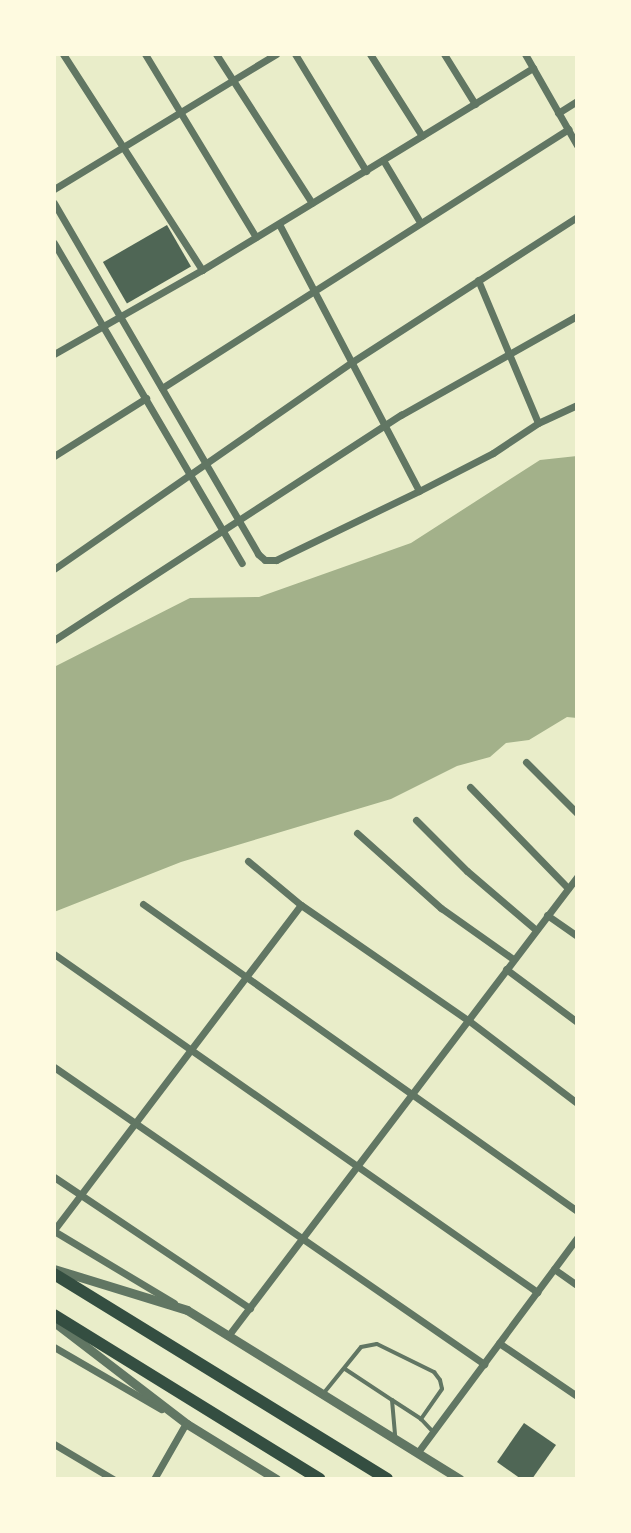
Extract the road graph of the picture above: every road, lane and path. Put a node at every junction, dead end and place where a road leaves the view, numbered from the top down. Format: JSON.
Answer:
{"nodes":[{"id":1,"x":63,"y":54,"type":"edge"},
{"id":2,"x":145,"y":54,"type":"edge"},
{"id":3,"x":216,"y":54,"type":"edge"},
{"id":4,"x":276,"y":54,"type":"edge"},
{"id":5,"x":295,"y":54,"type":"edge"},
{"id":6,"x":370,"y":54,"type":"edge"},
{"id":7,"x":444,"y":54,"type":"edge"},
{"id":8,"x":525,"y":54,"type":"edge"},
{"id":9,"x":54,"y":60,"type":"edge"},
{"id":10,"x":533,"y":68,"type":"junction"},
{"id":11,"x":232,"y":81,"type":"junction"},
{"id":12,"x":577,"y":101,"type":"edge"},
{"id":13,"x":475,"y":104,"type":"junction"},
{"id":14,"x":181,"y":112,"type":"junction"},
{"id":15,"x":558,"y":113,"type":"junction"},
{"id":16,"x":568,"y":129,"type":"junction"},
{"id":17,"x":422,"y":136,"type":"junction"},
{"id":18,"x":577,"y":145,"type":"edge"},
{"id":19,"x":123,"y":147,"type":"junction"},
{"id":20,"x":383,"y":160,"type":"junction"},
{"id":21,"x":366,"y":171,"type":"junction"},
{"id":22,"x":54,"y":189,"type":"edge"},
{"id":23,"x":54,"y":203,"type":"edge"},
{"id":24,"x":312,"y":203,"type":"junction"},
{"id":25,"x":577,"y":217,"type":"edge"},
{"id":26,"x":420,"y":222,"type":"junction"},
{"id":27,"x":279,"y":224,"type":"junction"},
{"id":28,"x":256,"y":237,"type":"junction"},
{"id":29,"x":54,"y":243,"type":"edge"},
{"id":30,"x":202,"y":270,"type":"junction"},
{"id":31,"x":478,"y":280,"type":"junction"},
{"id":32,"x":315,"y":291,"type":"junction"},
{"id":33,"x":577,"y":316,"type":"edge"},
{"id":34,"x":121,"y":317,"type":"junction"},
{"id":35,"x":101,"y":327,"type":"junction"},
{"id":36,"x":510,"y":353,"type":"junction"},
{"id":37,"x":54,"y":354,"type":"edge"},
{"id":38,"x":352,"y":362,"type":"junction"},
{"id":39,"x":162,"y":388,"type":"junction"},
{"id":40,"x":146,"y":398,"type":"junction"},
{"id":41,"x":577,"y":405,"type":"edge"},
{"id":42,"x":538,"y":423,"type":"junction"},
{"id":43,"x":386,"y":425,"type":"junction"},
{"id":44,"x":54,"y":456,"type":"edge"},
{"id":45,"x":207,"y":465,"type":"junction"},
{"id":46,"x":190,"y":476,"type":"junction"},
{"id":47,"x":419,"y":491,"type":"junction"},
{"id":48,"x":238,"y":519,"type":"junction"},
{"id":49,"x":223,"y":530,"type":"junction"},
{"id":50,"x":242,"y":563,"type":"dead end"},
{"id":51,"x":54,"y":569,"type":"edge"},
{"id":52,"x":54,"y":640,"type":"edge"},
{"id":53,"x":526,"y":762,"type":"dead end"},
{"id":54,"x":470,"y":787,"type":"dead end"},
{"id":55,"x":577,"y":813,"type":"edge"},
{"id":56,"x":416,"y":820,"type":"dead end"},
{"id":57,"x":357,"y":833,"type":"dead end"},
{"id":58,"x":248,"y":861,"type":"dead end"},
{"id":59,"x":577,"y":877,"type":"edge"},
{"id":60,"x":568,"y":888,"type":"junction"},
{"id":61,"x":143,"y":904,"type":"dead end"},
{"id":62,"x":301,"y":905,"type":"junction"},
{"id":63,"x":547,"y":915,"type":"junction"},
{"id":64,"x":536,"y":930,"type":"junction"},
{"id":65,"x":577,"y":936,"type":"edge"},
{"id":66,"x":54,"y":954,"type":"edge"},
{"id":67,"x":513,"y":959,"type":"junction"},
{"id":68,"x":506,"y":969,"type":"junction"},
{"id":69,"x":246,"y":979,"type":"junction"},
{"id":70,"x":468,"y":1020,"type":"junction"},
{"id":71,"x":577,"y":1022,"type":"edge"},
{"id":72,"x":191,"y":1050,"type":"junction"},
{"id":73,"x":54,"y":1067,"type":"edge"},
{"id":74,"x":411,"y":1095,"type":"junction"},
{"id":75,"x":577,"y":1103,"type":"edge"},
{"id":76,"x":135,"y":1123,"type":"junction"},
{"id":77,"x":357,"y":1166,"type":"junction"},
{"id":78,"x":54,"y":1177,"type":"edge"},
{"id":79,"x":80,"y":1195,"type":"junction"},
{"id":80,"x":577,"y":1211,"type":"edge"},
{"id":81,"x":54,"y":1230,"type":"edge"},
{"id":82,"x":303,"y":1237,"type":"junction"},
{"id":83,"x":577,"y":1238,"type":"edge"},
{"id":84,"x":554,"y":1269,"type":"junction"},
{"id":85,"x":54,"y":1271,"type":"edge"},
{"id":86,"x":577,"y":1285,"type":"edge"},
{"id":87,"x":537,"y":1292,"type":"junction"},
{"id":88,"x":250,"y":1308,"type":"junction"},
{"id":89,"x":187,"y":1310,"type":"junction"},
{"id":90,"x":54,"y":1315,"type":"edge"},
{"id":91,"x":54,"y":1322,"type":"edge"},
{"id":92,"x":228,"y":1336,"type":"junction"},
{"id":93,"x":499,"y":1343,"type":"junction"},
{"id":94,"x":54,"y":1347,"type":"edge"},
{"id":95,"x":484,"y":1364,"type":"junction"},
{"id":96,"x":345,"y":1369,"type":"junction"},
{"id":97,"x":323,"y":1394,"type":"junction"},
{"id":98,"x":577,"y":1396,"type":"edge"},
{"id":99,"x":392,"y":1400,"type":"junction"},
{"id":100,"x":421,"y":1419,"type":"junction"},
{"id":101,"x":187,"y":1424,"type":"junction"},
{"id":102,"x":433,"y":1432,"type":"junction"},
{"id":103,"x":395,"y":1438,"type":"junction"},
{"id":104,"x":54,"y":1444,"type":"edge"},
{"id":105,"x":418,"y":1452,"type":"junction"},
{"id":106,"x":113,"y":1479,"type":"edge"},
{"id":107,"x":154,"y":1479,"type":"edge"},
{"id":108,"x":276,"y":1479,"type":"edge"},
{"id":109,"x":320,"y":1479,"type":"edge"},
{"id":110,"x":387,"y":1479,"type":"edge"},
{"id":111,"x":460,"y":1479,"type":"edge"}],
"edges":[{"from":1,"to":9,"type":"street"},
{"from":1,"to":19,"type":"street"},
{"from":2,"to":14,"type":"street"},
{"from":3,"to":11,"type":"street"},
{"from":4,"to":11,"type":"street"},
{"from":5,"to":21,"type":"street"},
{"from":6,"to":17,"type":"street"},
{"from":7,"to":13,"type":"street"},
{"from":8,"to":10,"type":"street"},
{"from":10,"to":13,"type":"street"},
{"from":10,"to":15,"type":"street"},
{"from":11,"to":14,"type":"street"},
{"from":11,"to":24,"type":"street"},
{"from":12,"to":15,"type":"street"},
{"from":13,"to":17,"type":"street"},
{"from":14,"to":19,"type":"street"},
{"from":14,"to":28,"type":"street"},
{"from":15,"to":16,"type":"street"},
{"from":16,"to":18,"type":"street"},
{"from":16,"to":26,"type":"street"},
{"from":17,"to":20,"type":"street"},
{"from":19,"to":22,"type":"street"},
{"from":19,"to":30,"type":"street"},
{"from":20,"to":21,"type":"street"},
{"from":20,"to":26,"type":"street"},
{"from":21,"to":24,"type":"street"},
{"from":23,"to":34,"type":"street"},
{"from":24,"to":27,"type":"street"},
{"from":25,"to":31,"type":"street"},
{"from":26,"to":32,"type":"street"},
{"from":27,"to":28,"type":"street"},
{"from":27,"to":32,"type":"street"},
{"from":28,"to":30,"type":"street"},
{"from":29,"to":35,"type":"street"},
{"from":30,"to":34,"type":"street"},
{"from":31,"to":36,"type":"street"},
{"from":31,"to":38,"type":"street"},
{"from":32,"to":38,"type":"street"},
{"from":32,"to":39,"type":"street"},
{"from":33,"to":36,"type":"street"},
{"from":34,"to":35,"type":"street"},
{"from":34,"to":39,"type":"street"},
{"from":35,"to":37,"type":"street"},
{"from":35,"to":40,"type":"street"},
{"from":36,"to":42,"type":"street"},
{"from":36,"to":43,"type":"street"},
{"from":38,"to":43,"type":"street"},
{"from":38,"to":45,"type":"street"},
{"from":39,"to":45,"type":"street"},
{"from":40,"to":44,"type":"street"},
{"from":40,"to":46,"type":"street"},
{"from":41,"to":42,"type":"street"},
{"from":42,"to":47,"type":"street"},
{"from":43,"to":47,"type":"street"},
{"from":43,"to":48,"type":"street"},
{"from":45,"to":46,"type":"street"},
{"from":45,"to":48,"type":"street"},
{"from":46,"to":49,"type":"street"},
{"from":46,"to":51,"type":"street"},
{"from":47,"to":48,"type":"street"},
{"from":48,"to":49,"type":"street"},
{"from":49,"to":50,"type":"street"},
{"from":49,"to":52,"type":"street"},
{"from":53,"to":55,"type":"street"},
{"from":54,"to":60,"type":"street"},
{"from":56,"to":64,"type":"street"},
{"from":57,"to":67,"type":"street"},
{"from":58,"to":62,"type":"street"},
{"from":59,"to":60,"type":"street"},
{"from":60,"to":63,"type":"street"},
{"from":61,"to":69,"type":"street"},
{"from":62,"to":69,"type":"street"},
{"from":62,"to":70,"type":"street"},
{"from":63,"to":64,"type":"street"},
{"from":63,"to":65,"type":"street"},
{"from":64,"to":67,"type":"street"},
{"from":66,"to":72,"type":"street"},
{"from":67,"to":68,"type":"street"},
{"from":68,"to":70,"type":"street"},
{"from":68,"to":71,"type":"street"},
{"from":69,"to":72,"type":"street"},
{"from":69,"to":74,"type":"street"},
{"from":70,"to":74,"type":"street"},
{"from":70,"to":75,"type":"street"},
{"from":72,"to":76,"type":"street"},
{"from":72,"to":77,"type":"street"},
{"from":73,"to":76,"type":"street"},
{"from":74,"to":77,"type":"street"},
{"from":74,"to":80,"type":"street"},
{"from":76,"to":79,"type":"street"},
{"from":76,"to":82,"type":"street"},
{"from":77,"to":82,"type":"street"},
{"from":77,"to":87,"type":"street"},
{"from":78,"to":79,"type":"street"},
{"from":79,"to":81,"type":"street"},
{"from":79,"to":88,"type":"street"},
{"from":81,"to":89,"type":"street"},
{"from":82,"to":88,"type":"street"},
{"from":82,"to":95,"type":"street"},
{"from":83,"to":84,"type":"street"},
{"from":84,"to":86,"type":"street"},
{"from":84,"to":87,"type":"street"},
{"from":85,"to":89,"type":"street"},
{"from":85,"to":110,"type":"highway"},
{"from":87,"to":93,"type":"street"},
{"from":88,"to":92,"type":"street"},
{"from":89,"to":92,"type":"street"},
{"from":90,"to":109,"type":"highway"},
{"from":91,"to":101,"type":"street"},
{"from":92,"to":97,"type":"street"},
{"from":93,"to":95,"type":"street"},
{"from":93,"to":98,"type":"street"},
{"from":94,"to":101,"type":"street"},
{"from":95,"to":102,"type":"street"},
{"from":96,"to":97,"type":"lane"},
{"from":96,"to":99,"type":"lane"},
{"from":96,"to":100,"type":"lane"},
{"from":97,"to":103,"type":"street"},
{"from":99,"to":100,"type":"lane"},
{"from":99,"to":103,"type":"lane"},
{"from":100,"to":102,"type":"lane"},
{"from":101,"to":107,"type":"street"},
{"from":101,"to":108,"type":"street"},
{"from":102,"to":105,"type":"street"},
{"from":103,"to":105,"type":"street"},
{"from":104,"to":106,"type":"street"},
{"from":105,"to":111,"type":"street"}]}
